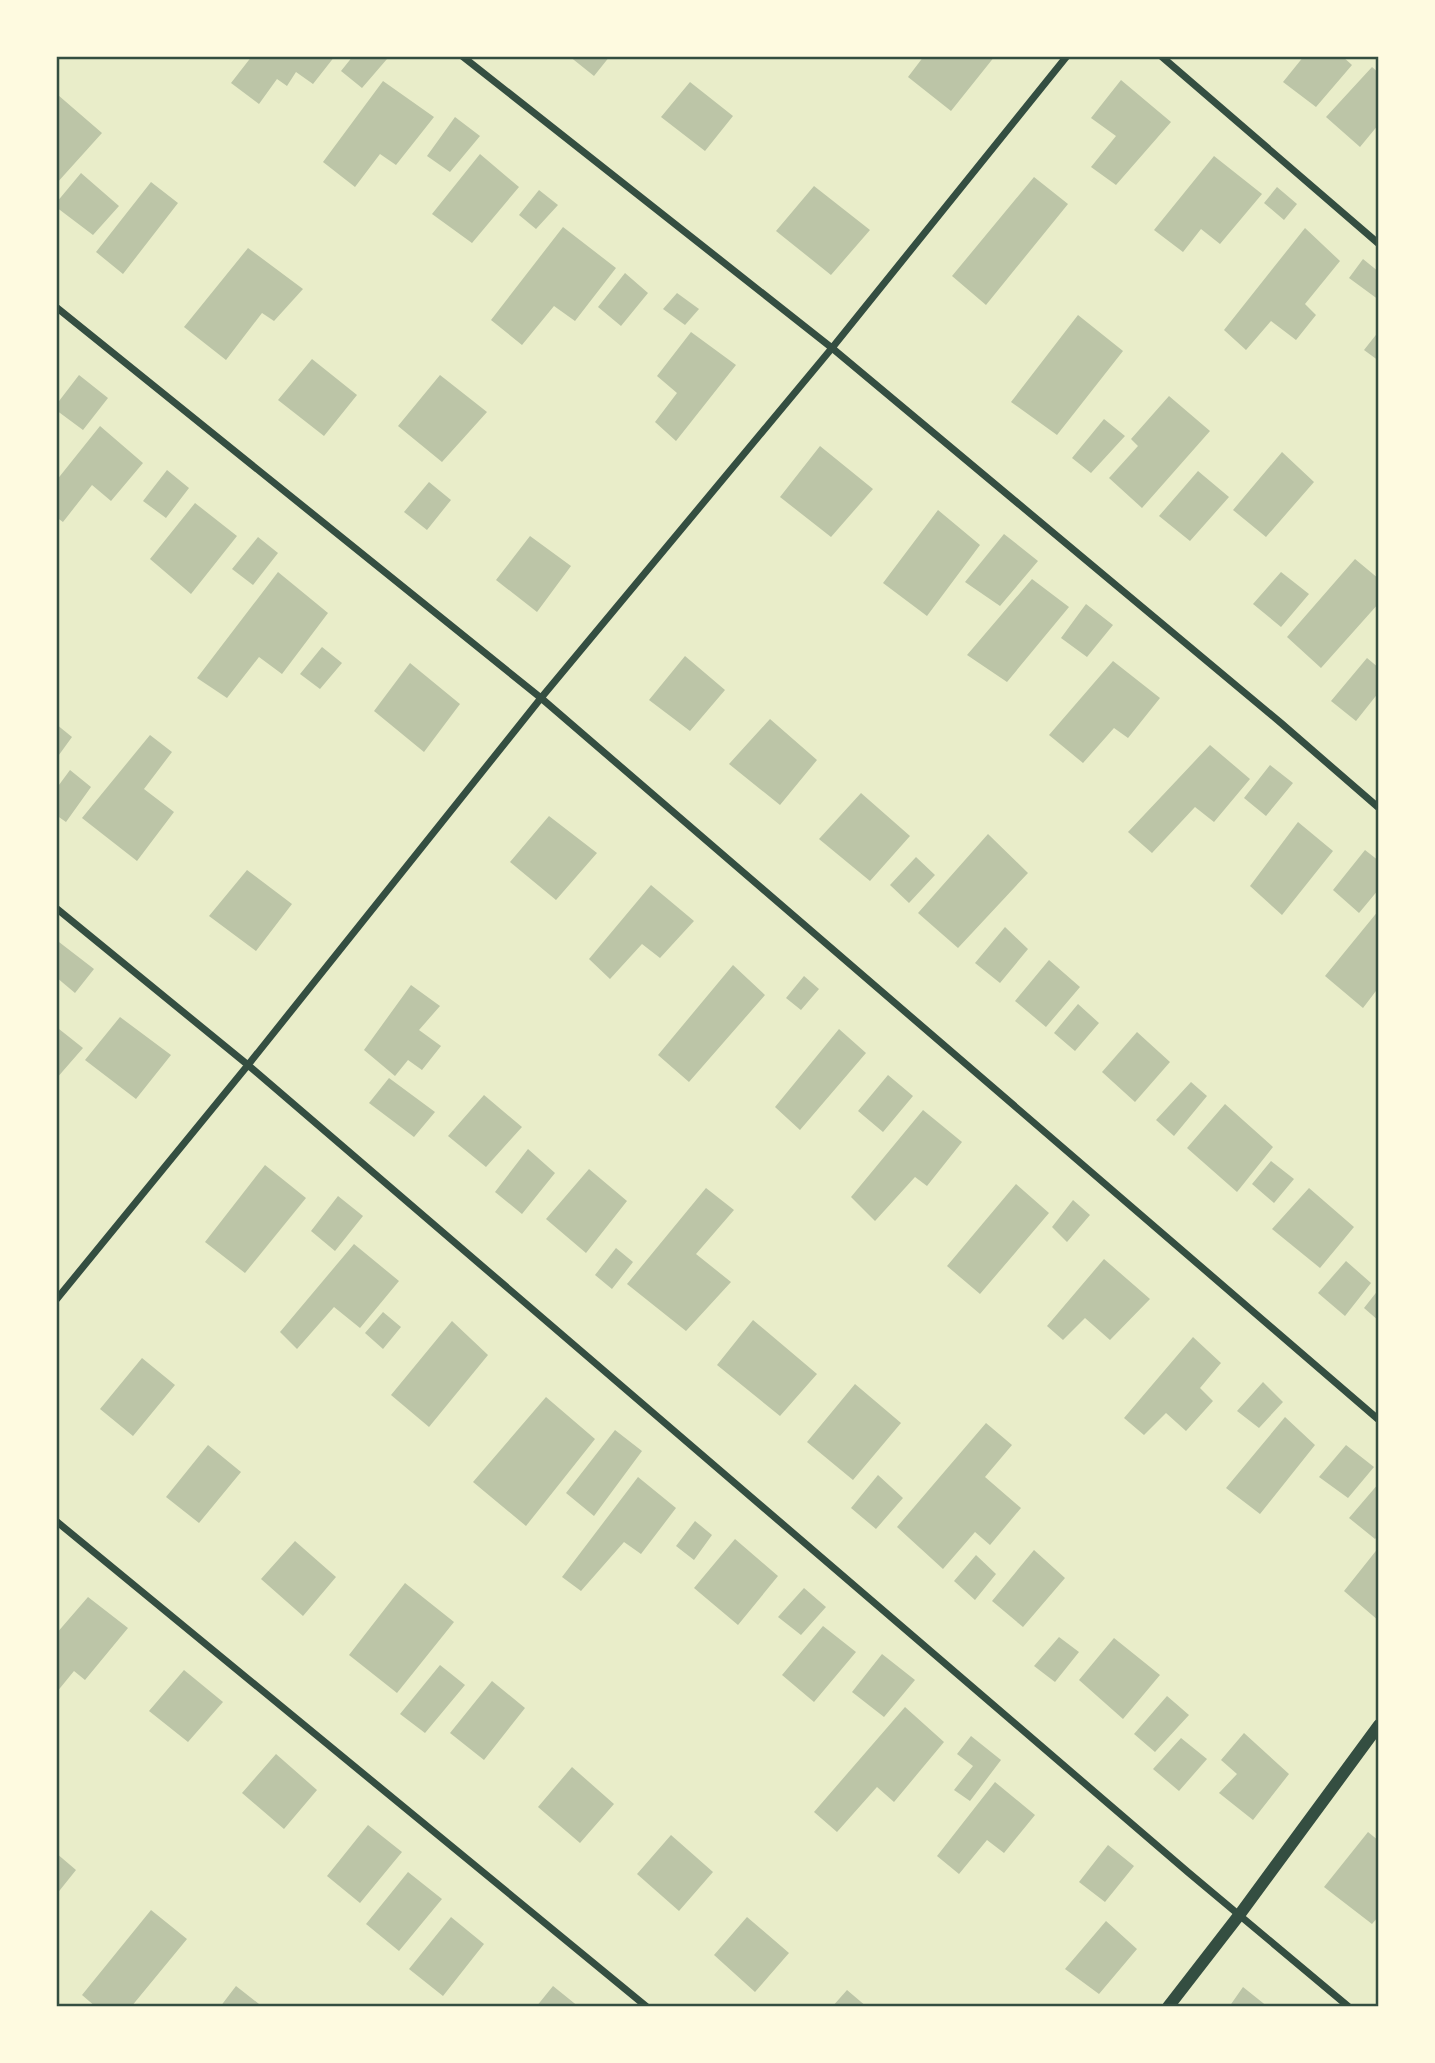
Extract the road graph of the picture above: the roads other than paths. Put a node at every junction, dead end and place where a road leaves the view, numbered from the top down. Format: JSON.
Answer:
{"nodes":[{"id":1,"x":462,"y":56,"type":"edge"},
{"id":2,"x":1066,"y":56,"type":"edge"},
{"id":3,"x":1161,"y":56,"type":"edge"},
{"id":4,"x":1379,"y":244,"type":"edge"},
{"id":5,"x":56,"y":307,"type":"edge"},
{"id":6,"x":831,"y":348,"type":"junction"},
{"id":7,"x":541,"y":698,"type":"junction"},
{"id":8,"x":1379,"y":808,"type":"edge"},
{"id":9,"x":56,"y":908,"type":"edge"},
{"id":10,"x":248,"y":1065,"type":"junction"},
{"id":11,"x":56,"y":1300,"type":"edge"},
{"id":12,"x":1379,"y":1420,"type":"edge"},
{"id":13,"x":56,"y":1521,"type":"edge"},
{"id":14,"x":1379,"y":1725,"type":"edge"},
{"id":15,"x":1240,"y":1914,"type":"junction"},
{"id":16,"x":647,"y":2007,"type":"edge"},
{"id":17,"x":1168,"y":2007,"type":"edge"},
{"id":18,"x":1349,"y":2007,"type":"edge"}],
"edges":[{"from":1,"to":6,"type":"street"},
{"from":2,"to":6,"type":"street"},
{"from":3,"to":4,"type":"street"},
{"from":5,"to":7,"type":"street"},
{"from":6,"to":7,"type":"street"},
{"from":6,"to":8,"type":"street"},
{"from":7,"to":10,"type":"street"},
{"from":7,"to":12,"type":"street"},
{"from":9,"to":10,"type":"street"},
{"from":10,"to":11,"type":"street"},
{"from":10,"to":15,"type":"street"},
{"from":13,"to":16,"type":"street"},
{"from":14,"to":15,"type":"street"},
{"from":15,"to":17,"type":"street"},
{"from":15,"to":18,"type":"street"}]}
